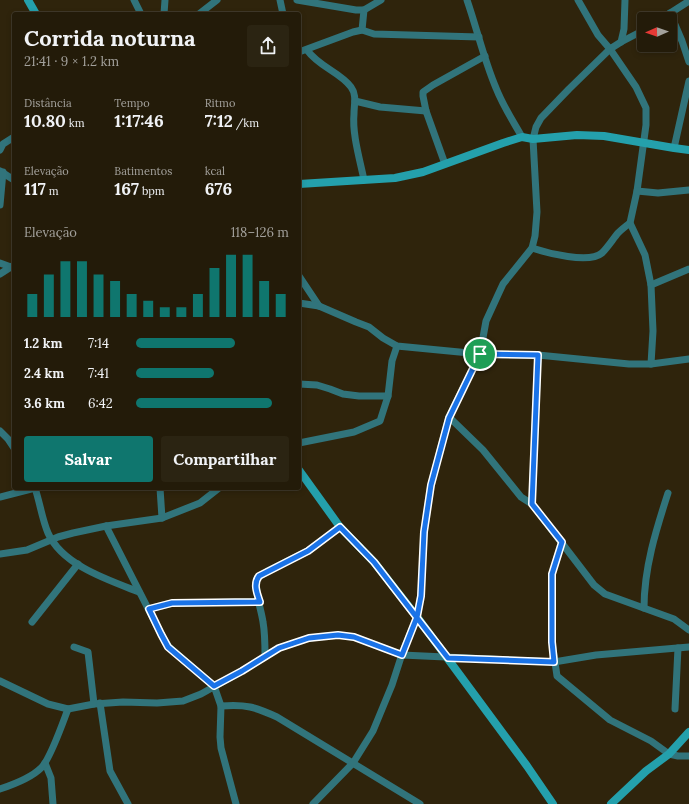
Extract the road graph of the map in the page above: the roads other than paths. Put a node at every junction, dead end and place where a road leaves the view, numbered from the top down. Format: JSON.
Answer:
{"nodes":[{"id":1,"x":28,"y":0,"type":"edge"},
{"id":2,"x":134,"y":0,"type":"edge"},
{"id":3,"x":165,"y":0,"type":"edge"},
{"id":4,"x":217,"y":0,"type":"edge"},
{"id":5,"x":280,"y":0,"type":"edge"},
{"id":6,"x":297,"y":0,"type":"edge"},
{"id":7,"x":381,"y":0,"type":"edge"},
{"id":8,"x":467,"y":0,"type":"edge"},
{"id":9,"x":578,"y":0,"type":"edge"},
{"id":10,"x":626,"y":0,"type":"edge"},
{"id":11,"x":689,"y":1,"type":"edge"},
{"id":12,"x":364,"y":10,"type":"junction"},
{"id":13,"x":35,"y":12,"type":"edge"},
{"id":14,"x":141,"y":12,"type":"edge"},
{"id":15,"x":164,"y":12,"type":"edge"},
{"id":16,"x":202,"y":12,"type":"edge"},
{"id":17,"x":283,"y":12,"type":"edge"},
{"id":18,"x":672,"y":12,"type":"edge"},
{"id":19,"x":677,"y":29,"type":"edge"},
{"id":20,"x":362,"y":30,"type":"junction"},
{"id":21,"x":637,"y":34,"type":"edge"},
{"id":22,"x":479,"y":37,"type":"junction"},
{"id":23,"x":621,"y":42,"type":"junction"},
{"id":24,"x":307,"y":50,"type":"junction"},
{"id":25,"x":610,"y":50,"type":"junction"},
{"id":26,"x":301,"y":52,"type":"edge"},
{"id":27,"x":485,"y":56,"type":"junction"},
{"id":28,"x":689,"y":62,"type":"edge"},
{"id":29,"x":689,"y":81,"type":"edge"},
{"id":30,"x":688,"y":93,"type":"edge"},
{"id":31,"x":355,"y":101,"type":"junction"},
{"id":32,"x":426,"y":111,"type":"junction"},
{"id":33,"x":522,"y":137,"type":"junction"},
{"id":34,"x":12,"y":138,"type":"edge"},
{"id":35,"x":533,"y":139,"type":"junction"},
{"id":36,"x":643,"y":143,"type":"junction"},
{"id":37,"x":674,"y":148,"type":"junction"},
{"id":38,"x":0,"y":150,"type":"edge"},
{"id":39,"x":689,"y":150,"type":"edge"},
{"id":40,"x":445,"y":164,"type":"junction"},
{"id":41,"x":1,"y":171,"type":"edge"},
{"id":42,"x":12,"y":179,"type":"edge"},
{"id":43,"x":364,"y":180,"type":"junction"},
{"id":44,"x":301,"y":184,"type":"edge"},
{"id":45,"x":689,"y":190,"type":"edge"},
{"id":46,"x":637,"y":191,"type":"junction"},
{"id":47,"x":0,"y":205,"type":"edge"},
{"id":48,"x":630,"y":223,"type":"junction"},
{"id":49,"x":532,"y":248,"type":"junction"},
{"id":50,"x":0,"y":263,"type":"edge"},
{"id":51,"x":12,"y":266,"type":"edge"},
{"id":52,"x":689,"y":270,"type":"edge"},
{"id":53,"x":0,"y":274,"type":"edge"},
{"id":54,"x":301,"y":279,"type":"edge"},
{"id":55,"x":651,"y":285,"type":"junction"},
{"id":56,"x":301,"y":303,"type":"edge"},
{"id":57,"x":319,"y":306,"type":"junction"},
{"id":58,"x":397,"y":346,"type":"junction"},
{"id":59,"x":480,"y":354,"type":"junction"},
{"id":60,"x":538,"y":355,"type":"junction"},
{"id":61,"x":689,"y":359,"type":"edge"},
{"id":62,"x":651,"y":364,"type":"junction"},
{"id":63,"x":301,"y":384,"type":"edge"},
{"id":64,"x":388,"y":396,"type":"junction"},
{"id":65,"x":449,"y":418,"type":"junction"},
{"id":66,"x":0,"y":431,"type":"edge"},
{"id":67,"x":11,"y":439,"type":"edge"},
{"id":68,"x":301,"y":443,"type":"edge"},
{"id":69,"x":301,"y":473,"type":"edge"},
{"id":70,"x":27,"y":490,"type":"edge"},
{"id":71,"x":36,"y":490,"type":"edge"},
{"id":72,"x":160,"y":490,"type":"edge"},
{"id":73,"x":216,"y":490,"type":"edge"},
{"id":74,"x":668,"y":493,"type":"dead end"},
{"id":75,"x":0,"y":497,"type":"edge"},
{"id":76,"x":532,"y":504,"type":"junction"},
{"id":77,"x":162,"y":518,"type":"junction"},
{"id":78,"x":106,"y":526,"type":"junction"},
{"id":79,"x":340,"y":527,"type":"junction"},
{"id":80,"x":51,"y":539,"type":"junction"},
{"id":81,"x":562,"y":542,"type":"junction"},
{"id":82,"x":0,"y":554,"type":"edge"},
{"id":83,"x":78,"y":564,"type":"junction"},
{"id":84,"x":139,"y":592,"type":"junction"},
{"id":85,"x":260,"y":602,"type":"junction"},
{"id":86,"x":644,"y":608,"type":"junction"},
{"id":87,"x":149,"y":609,"type":"junction"},
{"id":88,"x":417,"y":617,"type":"junction"},
{"id":89,"x":32,"y":622,"type":"dead end"},
{"id":90,"x":689,"y":630,"type":"edge"},
{"id":91,"x":74,"y":647,"type":"dead end"},
{"id":92,"x":689,"y":647,"type":"edge"},
{"id":93,"x":678,"y":648,"type":"junction"},
{"id":94,"x":402,"y":655,"type":"junction"},
{"id":95,"x":265,"y":656,"type":"junction"},
{"id":96,"x":448,"y":658,"type":"junction"},
{"id":97,"x":554,"y":662,"type":"junction"},
{"id":98,"x":0,"y":681,"type":"edge"},
{"id":99,"x":214,"y":686,"type":"junction"},
{"id":100,"x":97,"y":704,"type":"junction"},
{"id":101,"x":221,"y":706,"type":"junction"},
{"id":102,"x":68,"y":709,"type":"junction"},
{"id":103,"x":675,"y":710,"type":"dead end"},
{"id":104,"x":689,"y":732,"type":"edge"},
{"id":105,"x":669,"y":754,"type":"junction"},
{"id":106,"x":689,"y":756,"type":"edge"},
{"id":107,"x":45,"y":763,"type":"junction"},
{"id":108,"x":353,"y":763,"type":"junction"},
{"id":109,"x":0,"y":789,"type":"edge"},
{"id":110,"x":609,"y":803,"type":"edge"},
{"id":111,"x":53,"y":804,"type":"edge"},
{"id":112,"x":128,"y":804,"type":"edge"},
{"id":113,"x":236,"y":804,"type":"edge"},
{"id":114,"x":313,"y":804,"type":"edge"},
{"id":115,"x":420,"y":804,"type":"edge"},
{"id":116,"x":553,"y":804,"type":"edge"}],
"edges":[{"from":1,"to":13,"type":"street"},
{"from":2,"to":14,"type":"street"},
{"from":3,"to":15,"type":"street"},
{"from":4,"to":16,"type":"street"},
{"from":5,"to":17,"type":"street"},
{"from":6,"to":12,"type":"street"},
{"from":7,"to":12,"type":"street"},
{"from":8,"to":22,"type":"street"},
{"from":9,"to":25,"type":"street"},
{"from":10,"to":23,"type":"street"},
{"from":11,"to":18,"type":"street"},
{"from":12,"to":20,"type":"street"},
{"from":19,"to":28,"type":"street"},
{"from":20,"to":22,"type":"street"},
{"from":20,"to":24,"type":"street"},
{"from":21,"to":23,"type":"street"},
{"from":22,"to":27,"type":"street"},
{"from":23,"to":25,"type":"street"},
{"from":24,"to":26,"type":"street"},
{"from":24,"to":31,"type":"street"},
{"from":25,"to":35,"type":"street"},
{"from":25,"to":36,"type":"street"},
{"from":27,"to":32,"type":"street"},
{"from":27,"to":33,"type":"street"},
{"from":29,"to":30,"type":"street"},
{"from":30,"to":37,"type":"street"},
{"from":31,"to":32,"type":"street"},
{"from":31,"to":43,"type":"street"},
{"from":32,"to":40,"type":"street"},
{"from":33,"to":35,"type":"street"},
{"from":33,"to":40,"type":"street"},
{"from":34,"to":38,"type":"street"},
{"from":35,"to":36,"type":"street"},
{"from":35,"to":49,"type":"street"},
{"from":36,"to":37,"type":"street"},
{"from":36,"to":46,"type":"street"},
{"from":37,"to":39,"type":"street"},
{"from":40,"to":43,"type":"street"},
{"from":41,"to":42,"type":"street"},
{"from":41,"to":47,"type":"street"},
{"from":43,"to":44,"type":"street"},
{"from":45,"to":46,"type":"street"},
{"from":46,"to":48,"type":"street"},
{"from":48,"to":49,"type":"street"},
{"from":48,"to":55,"type":"street"},
{"from":49,"to":59,"type":"street"},
{"from":50,"to":51,"type":"street"},
{"from":51,"to":53,"type":"street"},
{"from":52,"to":55,"type":"street"},
{"from":54,"to":57,"type":"street"},
{"from":55,"to":62,"type":"street"},
{"from":56,"to":57,"type":"street"},
{"from":57,"to":58,"type":"street"},
{"from":58,"to":59,"type":"street"},
{"from":58,"to":64,"type":"street"},
{"from":59,"to":60,"type":"street"},
{"from":59,"to":65,"type":"street"},
{"from":60,"to":62,"type":"street"},
{"from":60,"to":76,"type":"street"},
{"from":61,"to":62,"type":"street"},
{"from":63,"to":64,"type":"street"},
{"from":64,"to":68,"type":"street"},
{"from":65,"to":76,"type":"street"},
{"from":65,"to":88,"type":"street"},
{"from":66,"to":67,"type":"street"},
{"from":69,"to":79,"type":"street"},
{"from":70,"to":75,"type":"street"},
{"from":71,"to":80,"type":"street"},
{"from":72,"to":77,"type":"street"},
{"from":73,"to":77,"type":"street"},
{"from":74,"to":86,"type":"street"},
{"from":76,"to":81,"type":"street"},
{"from":77,"to":78,"type":"street"},
{"from":78,"to":80,"type":"street"},
{"from":78,"to":84,"type":"street"},
{"from":79,"to":85,"type":"street"},
{"from":79,"to":88,"type":"street"},
{"from":80,"to":82,"type":"street"},
{"from":80,"to":83,"type":"street"},
{"from":81,"to":86,"type":"street"},
{"from":81,"to":97,"type":"street"},
{"from":83,"to":84,"type":"street"},
{"from":83,"to":89,"type":"street"},
{"from":84,"to":87,"type":"street"},
{"from":85,"to":87,"type":"street"},
{"from":85,"to":95,"type":"street"},
{"from":86,"to":90,"type":"street"},
{"from":87,"to":99,"type":"street"},
{"from":88,"to":94,"type":"street"},
{"from":88,"to":96,"type":"street"},
{"from":91,"to":100,"type":"street"},
{"from":92,"to":93,"type":"street"},
{"from":93,"to":97,"type":"street"},
{"from":93,"to":103,"type":"street"},
{"from":94,"to":95,"type":"street"},
{"from":94,"to":96,"type":"street"},
{"from":94,"to":108,"type":"street"},
{"from":95,"to":99,"type":"street"},
{"from":96,"to":97,"type":"street"},
{"from":96,"to":116,"type":"street"},
{"from":97,"to":105,"type":"street"},
{"from":98,"to":102,"type":"street"},
{"from":99,"to":100,"type":"street"},
{"from":99,"to":101,"type":"street"},
{"from":100,"to":102,"type":"street"},
{"from":100,"to":112,"type":"street"},
{"from":101,"to":108,"type":"street"},
{"from":101,"to":113,"type":"street"},
{"from":102,"to":107,"type":"street"},
{"from":104,"to":105,"type":"street"},
{"from":105,"to":106,"type":"street"},
{"from":105,"to":110,"type":"street"},
{"from":107,"to":109,"type":"street"},
{"from":107,"to":111,"type":"street"},
{"from":108,"to":114,"type":"street"},
{"from":108,"to":115,"type":"street"}]}
